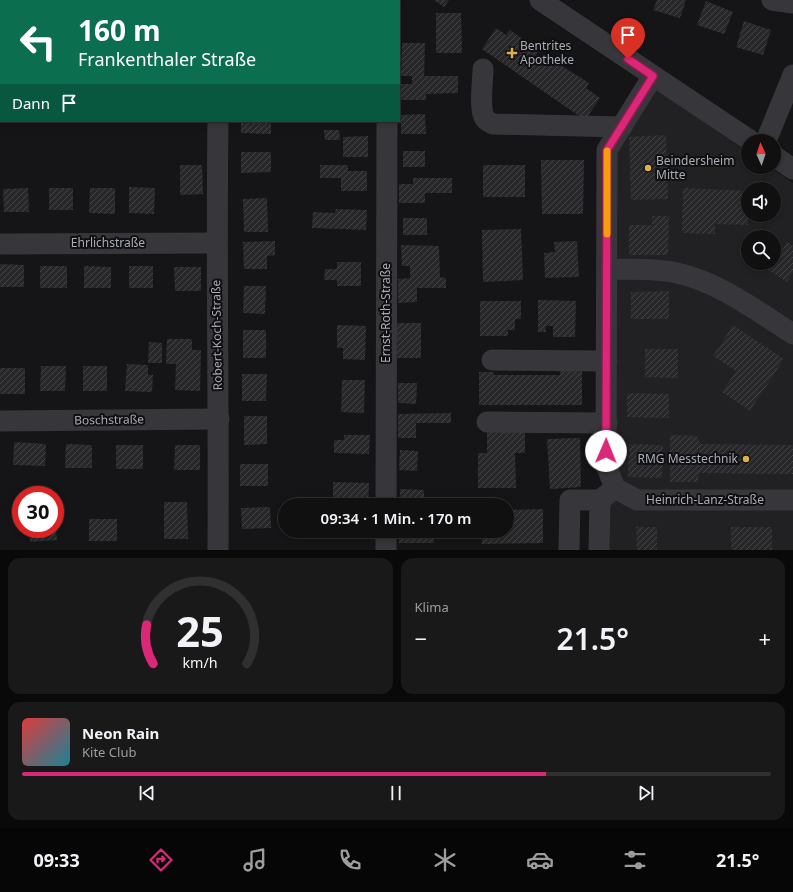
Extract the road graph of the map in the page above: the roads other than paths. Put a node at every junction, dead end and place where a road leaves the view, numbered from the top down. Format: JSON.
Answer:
{"nodes":[{"id":1,"x":540,"y":0,"type":"edge"},
{"id":2,"x":772,"y":0,"type":"edge"},
{"id":3,"x":793,"y":3,"type":"edge"},
{"id":4,"x":483,"y":69,"type":"dead end"},
{"id":5,"x":653,"y":76,"type":"junction"},
{"id":6,"x":793,"y":76,"type":"edge"},
{"id":7,"x":218,"y":122,"type":"edge"},
{"id":8,"x":387,"y":122,"type":"edge"},
{"id":9,"x":622,"y":127,"type":"junction"},
{"id":10,"x":741,"y":134,"type":"edge"},
{"id":11,"x":769,"y":134,"type":"edge"},
{"id":12,"x":781,"y":161,"type":"edge"},
{"id":13,"x":793,"y":169,"type":"edge"},
{"id":14,"x":216,"y":243,"type":"junction"},
{"id":15,"x":0,"y":244,"type":"edge"},
{"id":16,"x":607,"y":269,"type":"junction"},
{"id":17,"x":793,"y":334,"type":"edge"},
{"id":18,"x":492,"y":360,"type":"dead end"},
{"id":19,"x":607,"y":361,"type":"junction"},
{"id":20,"x":219,"y":419,"type":"junction"},
{"id":21,"x":0,"y":422,"type":"edge"},
{"id":22,"x":487,"y":422,"type":"dead end"},
{"id":23,"x":607,"y":423,"type":"junction"},
{"id":24,"x":607,"y":494,"type":"junction"},
{"id":25,"x":386,"y":498,"type":"edge"},
{"id":26,"x":793,"y":500,"type":"edge"},
{"id":27,"x":386,"y":538,"type":"edge"},
{"id":28,"x":569,"y":548,"type":"dead end"},
{"id":29,"x":218,"y":550,"type":"edge"},
{"id":30,"x":386,"y":550,"type":"edge"},
{"id":31,"x":599,"y":550,"type":"edge"}],
"edges":[{"from":1,"to":5,"type":"street"},
{"from":2,"to":3,"type":"street"},
{"from":4,"to":9,"type":"street"},
{"from":5,"to":9,"type":"street"},
{"from":5,"to":10,"type":"street"},
{"from":6,"to":11,"type":"street"},
{"from":7,"to":14,"type":"street","name":"Robert-Koch-Straße"},
{"from":8,"to":25,"type":"street","name":"Ernst-Roth-Straße"},
{"from":9,"to":16,"type":"street"},
{"from":12,"to":13,"type":"street"},
{"from":14,"to":15,"type":"street","name":"Ehrlichstraße"},
{"from":14,"to":20,"type":"street","name":"Robert-Koch-Straße"},
{"from":16,"to":17,"type":"street"},
{"from":16,"to":19,"type":"street"},
{"from":18,"to":19,"type":"street"},
{"from":19,"to":23,"type":"street"},
{"from":20,"to":21,"type":"street","name":"Boschstraße"},
{"from":20,"to":29,"type":"street","name":"Robert-Koch-Straße"},
{"from":22,"to":23,"type":"street"},
{"from":23,"to":24,"type":"street"},
{"from":24,"to":26,"type":"street","name":"Heinrich-Lanz-Straße"},
{"from":24,"to":28,"type":"street"},
{"from":24,"to":31,"type":"street"},
{"from":27,"to":30,"type":"street"}]}
